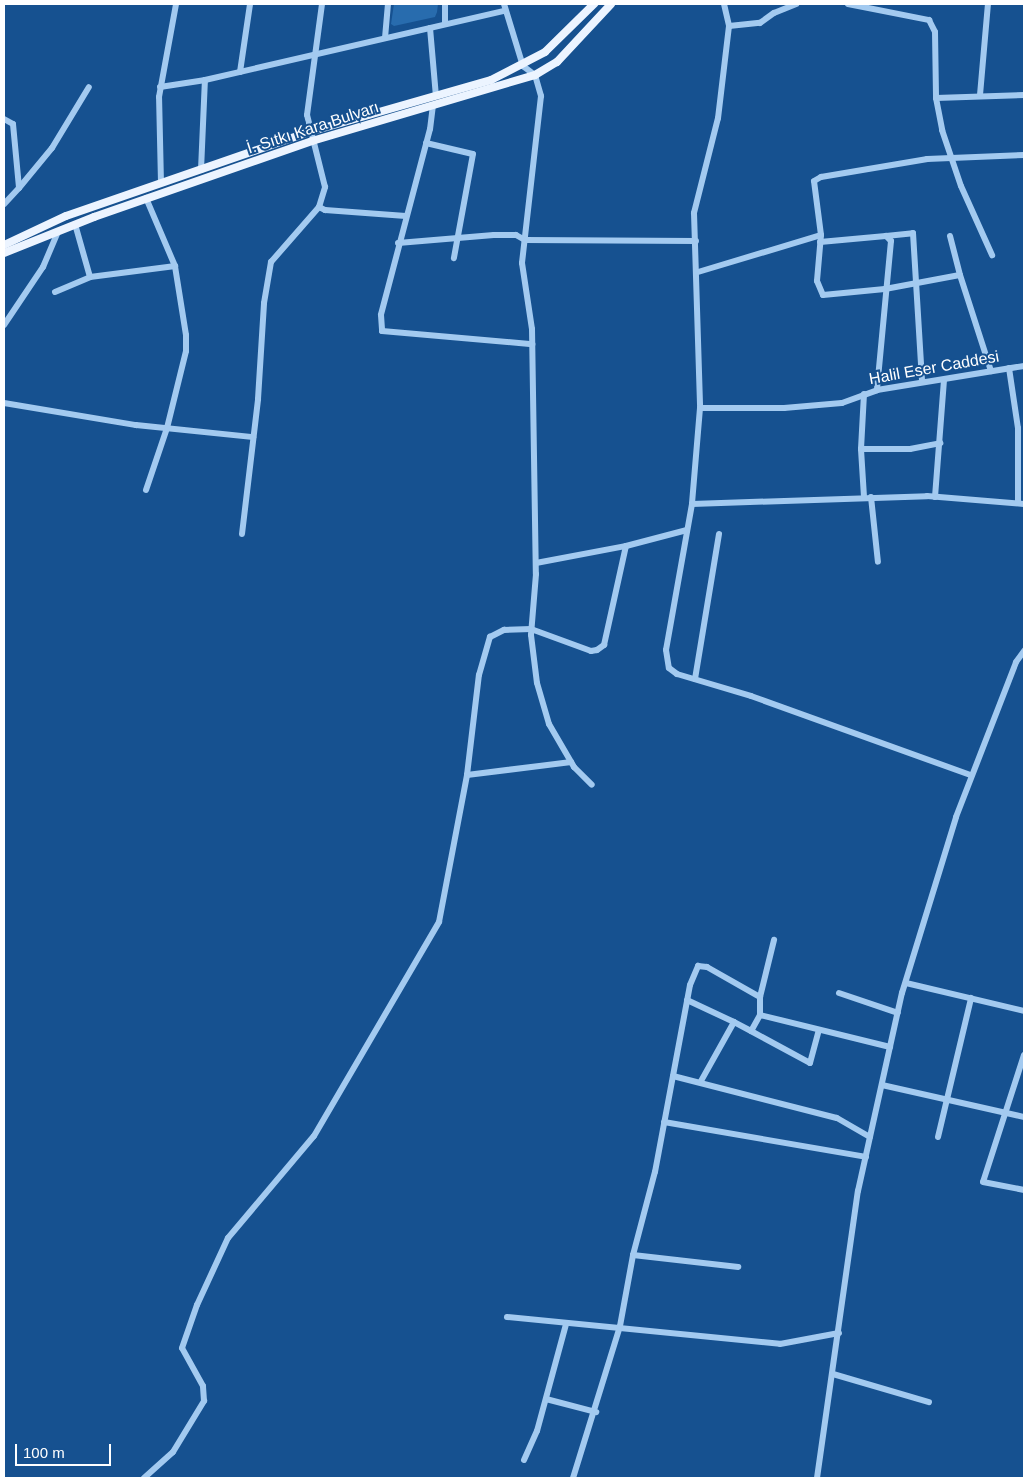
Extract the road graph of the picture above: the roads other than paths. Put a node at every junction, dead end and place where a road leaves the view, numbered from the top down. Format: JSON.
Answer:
{"nodes":[{"id":1,"x":176,"y":4,"type":"edge"},
{"id":2,"x":250,"y":4,"type":"edge"},
{"id":3,"x":322,"y":4,"type":"edge"},
{"id":4,"x":388,"y":4,"type":"edge"},
{"id":5,"x":445,"y":4,"type":"edge"},
{"id":6,"x":594,"y":4,"type":"edge"},
{"id":7,"x":611,"y":4,"type":"edge"},
{"id":8,"x":724,"y":4,"type":"edge"},
{"id":9,"x":796,"y":4,"type":"edge"},
{"id":10,"x":848,"y":4,"type":"edge"},
{"id":11,"x":988,"y":4,"type":"edge"},
{"id":12,"x":504,"y":7,"type":"edge"},
{"id":13,"x":445,"y":24,"type":"junction"},
{"id":14,"x":729,"y":26,"type":"junction"},
{"id":15,"x":430,"y":28,"type":"junction"},
{"id":16,"x":385,"y":38,"type":"junction"},
{"id":17,"x":313,"y":54,"type":"junction"},
{"id":18,"x":523,"y":66,"type":"junction"},
{"id":19,"x":240,"y":72,"type":"junction"},
{"id":20,"x":535,"y":75,"type":"junction"},
{"id":21,"x":205,"y":80,"type":"junction"},
{"id":22,"x":89,"y":87,"type":"dead end"},
{"id":23,"x":160,"y":87,"type":"junction"},
{"id":24,"x":980,"y":95,"type":"junction"},
{"id":25,"x":1024,"y":95,"type":"edge"},
{"id":26,"x":436,"y":96,"type":"junction"},
{"id":27,"x":936,"y":98,"type":"junction"},
{"id":28,"x":433,"y":105,"type":"junction"},
{"id":29,"x":4,"y":119,"type":"edge"},
{"id":30,"x":309,"y":132,"type":"junction"},
{"id":31,"x":312,"y":141,"type":"junction"},
{"id":32,"x":426,"y":143,"type":"junction"},
{"id":33,"x":1024,"y":155,"type":"edge"},
{"id":34,"x":950,"y":158,"type":"junction"},
{"id":35,"x":201,"y":170,"type":"junction"},
{"id":36,"x":161,"y":183,"type":"junction"},
{"id":37,"x":19,"y":188,"type":"junction"},
{"id":38,"x":146,"y":198,"type":"junction"},
{"id":39,"x":4,"y":204,"type":"edge"},
{"id":40,"x":319,"y":207,"type":"junction"},
{"id":41,"x":406,"y":216,"type":"junction"},
{"id":42,"x":75,"y":224,"type":"junction"},
{"id":43,"x":58,"y":231,"type":"junction"},
{"id":44,"x":886,"y":236,"type":"junction"},
{"id":45,"x":950,"y":236,"type":"dead end"},
{"id":46,"x":456,"y":238,"type":"junction"},
{"id":47,"x":821,"y":238,"type":"junction"},
{"id":48,"x":525,"y":240,"type":"junction"},
{"id":49,"x":696,"y":241,"type":"junction"},
{"id":50,"x":398,"y":243,"type":"junction"},
{"id":51,"x":4,"y":245,"type":"edge"},
{"id":52,"x":4,"y":253,"type":"edge"},
{"id":53,"x":992,"y":255,"type":"dead end"},
{"id":54,"x":454,"y":258,"type":"dead end"},
{"id":55,"x":175,"y":266,"type":"junction"},
{"id":56,"x":698,"y":272,"type":"junction"},
{"id":57,"x":960,"y":275,"type":"junction"},
{"id":58,"x":90,"y":277,"type":"junction"},
{"id":59,"x":916,"y":284,"type":"junction"},
{"id":60,"x":885,"y":289,"type":"junction"},
{"id":61,"x":55,"y":292,"type":"dead end"},
{"id":62,"x":4,"y":324,"type":"edge"},
{"id":63,"x":532,"y":344,"type":"junction"},
{"id":64,"x":1024,"y":366,"type":"edge"},
{"id":65,"x":1009,"y":368,"type":"junction"},
{"id":66,"x":991,"y":371,"type":"junction"},
{"id":67,"x":944,"y":380,"type":"junction"},
{"id":68,"x":922,"y":382,"type":"junction"},
{"id":69,"x":877,"y":390,"type":"junction"},
{"id":70,"x":864,"y":394,"type":"junction"},
{"id":71,"x":4,"y":403,"type":"edge"},
{"id":72,"x":700,"y":408,"type":"junction"},
{"id":73,"x":167,"y":428,"type":"junction"},
{"id":74,"x":253,"y":437,"type":"junction"},
{"id":75,"x":940,"y":443,"type":"junction"},
{"id":76,"x":861,"y":449,"type":"junction"},
{"id":77,"x":146,"y":490,"type":"dead end"},
{"id":78,"x":867,"y":497,"type":"junction"},
{"id":79,"x":936,"y":497,"type":"junction"},
{"id":80,"x":1021,"y":503,"type":"edge"},
{"id":81,"x":692,"y":504,"type":"junction"},
{"id":82,"x":687,"y":530,"type":"junction"},
{"id":83,"x":242,"y":534,"type":"dead end"},
{"id":84,"x":718,"y":534,"type":"dead end"},
{"id":85,"x":626,"y":546,"type":"junction"},
{"id":86,"x":878,"y":562,"type":"dead end"},
{"id":87,"x":536,"y":563,"type":"junction"},
{"id":88,"x":531,"y":629,"type":"junction"},
{"id":89,"x":1024,"y":651,"type":"edge"},
{"id":90,"x":695,"y":679,"type":"junction"},
{"id":91,"x":571,"y":762,"type":"junction"},
{"id":92,"x":467,"y":775,"type":"junction"},
{"id":93,"x":971,"y":775,"type":"junction"},
{"id":94,"x":592,"y":785,"type":"dead end"},
{"id":95,"x":774,"y":940,"type":"dead end"},
{"id":96,"x":906,"y":983,"type":"junction"},
{"id":97,"x":839,"y":993,"type":"dead end"},
{"id":98,"x":760,"y":998,"type":"junction"},
{"id":99,"x":971,"y":998,"type":"junction"},
{"id":100,"x":687,"y":1000,"type":"junction"},
{"id":101,"x":1024,"y":1011,"type":"edge"},
{"id":102,"x":898,"y":1013,"type":"junction"},
{"id":103,"x":760,"y":1015,"type":"junction"},
{"id":104,"x":734,"y":1022,"type":"junction"},
{"id":105,"x":819,"y":1030,"type":"junction"},
{"id":106,"x":751,"y":1031,"type":"junction"},
{"id":107,"x":890,"y":1047,"type":"junction"},
{"id":108,"x":1024,"y":1055,"type":"edge"},
{"id":109,"x":672,"y":1076,"type":"junction"},
{"id":110,"x":701,"y":1081,"type":"junction"},
{"id":111,"x":882,"y":1085,"type":"junction"},
{"id":112,"x":947,"y":1099,"type":"junction"},
{"id":113,"x":1006,"y":1113,"type":"junction"},
{"id":114,"x":1024,"y":1117,"type":"edge"},
{"id":115,"x":664,"y":1122,"type":"junction"},
{"id":116,"x":870,"y":1137,"type":"junction"},
{"id":117,"x":938,"y":1138,"type":"dead end"},
{"id":118,"x":866,"y":1157,"type":"junction"},
{"id":119,"x":1024,"y":1190,"type":"edge"},
{"id":120,"x":633,"y":1254,"type":"junction"},
{"id":121,"x":738,"y":1267,"type":"dead end"},
{"id":122,"x":507,"y":1316,"type":"dead end"},
{"id":123,"x":566,"y":1324,"type":"junction"},
{"id":124,"x":620,"y":1326,"type":"junction"},
{"id":125,"x":840,"y":1333,"type":"junction"},
{"id":126,"x":833,"y":1374,"type":"junction"},
{"id":127,"x":546,"y":1399,"type":"junction"},
{"id":128,"x":929,"y":1402,"type":"dead end"},
{"id":129,"x":596,"y":1412,"type":"junction"},
{"id":130,"x":524,"y":1460,"type":"dead end"},
{"id":131,"x":144,"y":1478,"type":"edge"},
{"id":132,"x":573,"y":1478,"type":"edge"},
{"id":133,"x":817,"y":1478,"type":"edge"}],
"edges":[{"from":1,"to":23,"type":"street"},
{"from":2,"to":19,"type":"street"},
{"from":3,"to":17,"type":"street"},
{"from":4,"to":16,"type":"street"},
{"from":5,"to":13,"type":"street"},
{"from":6,"to":18,"type":"main road","name":"İ. Sıtkı Kara Bulvarı"},
{"from":7,"to":20,"type":"main road","name":"İ. Sıtkı Kara Bulvarı"},
{"from":8,"to":14,"type":"street"},
{"from":9,"to":14,"type":"street"},
{"from":10,"to":27,"type":"street"},
{"from":11,"to":24,"type":"street"},
{"from":12,"to":13,"type":"street"},
{"from":12,"to":18,"type":"street"},
{"from":13,"to":15,"type":"street"},
{"from":14,"to":49,"type":"street"},
{"from":15,"to":16,"type":"street"},
{"from":15,"to":26,"type":"street"},
{"from":16,"to":17,"type":"street"},
{"from":17,"to":19,"type":"street"},
{"from":17,"to":30,"type":"street"},
{"from":18,"to":20,"type":"street"},
{"from":18,"to":26,"type":"main road","name":"İ. Sıtkı Kara Bulvarı"},
{"from":19,"to":21,"type":"street"},
{"from":20,"to":28,"type":"main road","name":"İ. Sıtkı Kara Bulvarı"},
{"from":20,"to":48,"type":"street"},
{"from":21,"to":23,"type":"street"},
{"from":21,"to":35,"type":"street"},
{"from":22,"to":37,"type":"street"},
{"from":23,"to":36,"type":"street"},
{"from":24,"to":25,"type":"street"},
{"from":24,"to":27,"type":"street"},
{"from":26,"to":30,"type":"main road","name":"İ. Sıtkı Kara Bulvarı"},
{"from":27,"to":34,"type":"street"},
{"from":28,"to":31,"type":"main road","name":"İ. Sıtkı Kara Bulvarı"},
{"from":28,"to":32,"type":"street"},
{"from":29,"to":37,"type":"street"},
{"from":30,"to":31,"type":"street"},
{"from":30,"to":35,"type":"main road","name":"İ. Sıtkı Kara Bulvarı"},
{"from":31,"to":38,"type":"main road","name":"İ. Sıtkı Kara Bulvarı"},
{"from":31,"to":40,"type":"street"},
{"from":32,"to":41,"type":"street"},
{"from":32,"to":46,"type":"street"},
{"from":33,"to":34,"type":"street"},
{"from":34,"to":47,"type":"street"},
{"from":34,"to":53,"type":"street"},
{"from":35,"to":36,"type":"main road","name":"İ. Sıtkı Kara Bulvarı"},
{"from":36,"to":51,"type":"main road","name":"İ. Sıtkı Kara Bulvarı"},
{"from":37,"to":39,"type":"street"},
{"from":38,"to":42,"type":"main road","name":"İ. Sıtkı Kara Bulvarı"},
{"from":38,"to":55,"type":"street"},
{"from":40,"to":41,"type":"street"},
{"from":40,"to":74,"type":"street"},
{"from":41,"to":50,"type":"street"},
{"from":42,"to":43,"type":"main road","name":"İ. Sıtkı Kara Bulvarı"},
{"from":42,"to":58,"type":"street"},
{"from":43,"to":52,"type":"main road","name":"İ. Sıtkı Kara Bulvarı"},
{"from":43,"to":62,"type":"street"},
{"from":44,"to":47,"type":"street"},
{"from":44,"to":59,"type":"street"},
{"from":44,"to":60,"type":"street"},
{"from":45,"to":57,"type":"street"},
{"from":46,"to":48,"type":"street"},
{"from":46,"to":50,"type":"street"},
{"from":46,"to":54,"type":"street"},
{"from":47,"to":56,"type":"street"},
{"from":47,"to":60,"type":"street"},
{"from":48,"to":49,"type":"street"},
{"from":48,"to":63,"type":"street"},
{"from":49,"to":56,"type":"street"},
{"from":50,"to":63,"type":"street"},
{"from":55,"to":58,"type":"street"},
{"from":55,"to":73,"type":"street"},
{"from":56,"to":72,"type":"street"},
{"from":57,"to":59,"type":"street"},
{"from":57,"to":66,"type":"street"},
{"from":58,"to":61,"type":"street"},
{"from":59,"to":60,"type":"street"},
{"from":59,"to":68,"type":"street"},
{"from":60,"to":69,"type":"street"},
{"from":63,"to":87,"type":"street"},
{"from":64,"to":65,"type":"street","name":"Halil Eser Caddesi"},
{"from":65,"to":66,"type":"street","name":"Halil Eser Caddesi"},
{"from":65,"to":80,"type":"street"},
{"from":66,"to":67,"type":"street","name":"Halil Eser Caddesi"},
{"from":67,"to":68,"type":"street","name":"Halil Eser Caddesi"},
{"from":67,"to":75,"type":"street"},
{"from":68,"to":69,"type":"street","name":"Halil Eser Caddesi"},
{"from":69,"to":70,"type":"street","name":"Halil Eser Caddesi"},
{"from":70,"to":72,"type":"street","name":"Halil Eser Caddesi"},
{"from":70,"to":76,"type":"street"},
{"from":71,"to":73,"type":"street"},
{"from":72,"to":81,"type":"street"},
{"from":73,"to":74,"type":"street"},
{"from":73,"to":77,"type":"street"},
{"from":74,"to":83,"type":"street"},
{"from":75,"to":76,"type":"street"},
{"from":75,"to":79,"type":"street"},
{"from":76,"to":78,"type":"street"},
{"from":78,"to":79,"type":"street"},
{"from":78,"to":81,"type":"street"},
{"from":78,"to":86,"type":"street"},
{"from":79,"to":80,"type":"street"},
{"from":81,"to":82,"type":"street"},
{"from":82,"to":85,"type":"street"},
{"from":82,"to":90,"type":"street"},
{"from":84,"to":90,"type":"street"},
{"from":85,"to":87,"type":"street"},
{"from":85,"to":88,"type":"street"},
{"from":87,"to":88,"type":"street"},
{"from":88,"to":91,"type":"street"},
{"from":88,"to":92,"type":"street"},
{"from":89,"to":93,"type":"street"},
{"from":90,"to":93,"type":"street"},
{"from":91,"to":92,"type":"street"},
{"from":91,"to":94,"type":"street"},
{"from":92,"to":131,"type":"street"},
{"from":93,"to":96,"type":"street"},
{"from":95,"to":98,"type":"street"},
{"from":96,"to":99,"type":"street"},
{"from":96,"to":102,"type":"street"},
{"from":97,"to":102,"type":"street"},
{"from":98,"to":100,"type":"street"},
{"from":98,"to":103,"type":"street"},
{"from":99,"to":101,"type":"street"},
{"from":99,"to":112,"type":"street"},
{"from":100,"to":104,"type":"street"},
{"from":100,"to":109,"type":"street"},
{"from":102,"to":107,"type":"street"},
{"from":103,"to":105,"type":"street"},
{"from":103,"to":106,"type":"street"},
{"from":104,"to":106,"type":"street"},
{"from":104,"to":110,"type":"street"},
{"from":105,"to":106,"type":"street"},
{"from":105,"to":107,"type":"street"},
{"from":107,"to":111,"type":"street"},
{"from":108,"to":113,"type":"street"},
{"from":109,"to":110,"type":"street"},
{"from":109,"to":115,"type":"street"},
{"from":110,"to":116,"type":"street"},
{"from":111,"to":112,"type":"street"},
{"from":111,"to":116,"type":"street"},
{"from":112,"to":113,"type":"street"},
{"from":112,"to":117,"type":"street"},
{"from":113,"to":114,"type":"street"},
{"from":113,"to":119,"type":"street"},
{"from":115,"to":118,"type":"street"},
{"from":115,"to":120,"type":"street"},
{"from":116,"to":118,"type":"street"},
{"from":118,"to":125,"type":"street"},
{"from":120,"to":121,"type":"street"},
{"from":120,"to":124,"type":"street"},
{"from":122,"to":123,"type":"street"},
{"from":123,"to":124,"type":"street"},
{"from":123,"to":127,"type":"street"},
{"from":124,"to":125,"type":"street"},
{"from":124,"to":129,"type":"street"},
{"from":125,"to":126,"type":"street"},
{"from":126,"to":128,"type":"street"},
{"from":126,"to":133,"type":"street"},
{"from":127,"to":129,"type":"street"},
{"from":127,"to":130,"type":"street"},
{"from":129,"to":132,"type":"street"}]}
